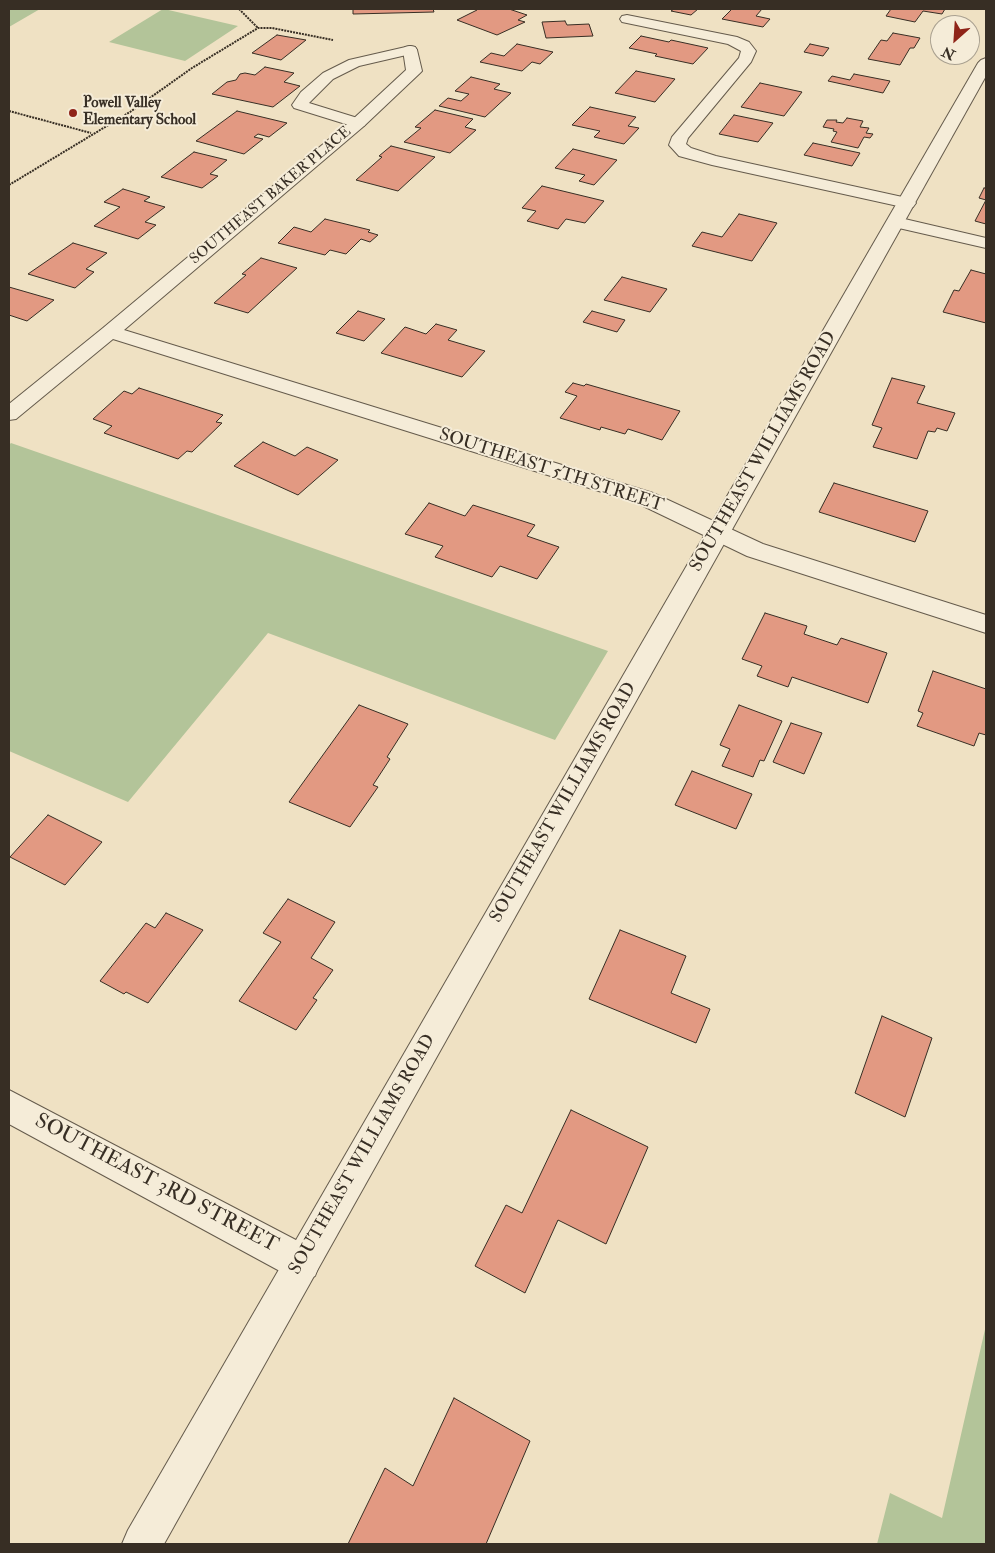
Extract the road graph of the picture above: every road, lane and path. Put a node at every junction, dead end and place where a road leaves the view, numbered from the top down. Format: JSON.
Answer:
{"nodes":[{"id":1,"x":239,"y":9,"type":"edge"},
{"id":2,"x":627,"y":19,"type":"dead end"},
{"id":3,"x":258,"y":28,"type":"junction"},
{"id":4,"x":337,"y":41,"type":"dead end"},
{"id":5,"x":986,"y":63,"type":"edge"},
{"id":6,"x":9,"y":111,"type":"edge"},
{"id":7,"x":358,"y":123,"type":"junction"},
{"id":8,"x":92,"y":134,"type":"junction"},
{"id":9,"x":9,"y":185,"type":"edge"},
{"id":10,"x":901,"y":213,"type":"junction"},
{"id":11,"x":986,"y":244,"type":"edge"},
{"id":12,"x":110,"y":332,"type":"junction"},
{"id":13,"x":9,"y":414,"type":"edge"},
{"id":14,"x":718,"y":533,"type":"junction"},
{"id":15,"x":986,"y":624,"type":"edge"},
{"id":16,"x":9,"y":1106,"type":"edge"},
{"id":17,"x":302,"y":1263,"type":"junction"},
{"id":18,"x":142,"y":1544,"type":"edge"}],
"edges":[{"from":1,"to":3,"type":"path"},
{"from":2,"to":10,"type":"street"},
{"from":3,"to":4,"type":"path"},
{"from":3,"to":8,"type":"path"},
{"from":5,"to":10,"type":"street","name":"SOUTHEAST WILLIAMS ROAD"},
{"from":6,"to":8,"type":"path"},
{"from":7,"to":7,"type":"street","name":"SOUTHEAST BAKER PLACE"},
{"from":7,"to":12,"type":"street","name":"SOUTHEAST BAKER PLACE"},
{"from":8,"to":9,"type":"path"},
{"from":10,"to":11,"type":"street"},
{"from":10,"to":14,"type":"street","name":"SOUTHEAST WILLIAMS ROAD"},
{"from":12,"to":13,"type":"street","name":"SOUTHEAST BAKER PLACE"},
{"from":12,"to":14,"type":"street","name":"SOUTHEAST 5TH STREET"},
{"from":14,"to":15,"type":"street","name":"SOUTHEAST 5TH STREET"},
{"from":14,"to":17,"type":"street","name":"SOUTHEAST WILLIAMS ROAD"},
{"from":16,"to":17,"type":"street","name":"SOUTHEAST 3RD STREET"},
{"from":17,"to":18,"type":"street","name":"SOUTHEAST WILLIAMS ROAD"}]}
